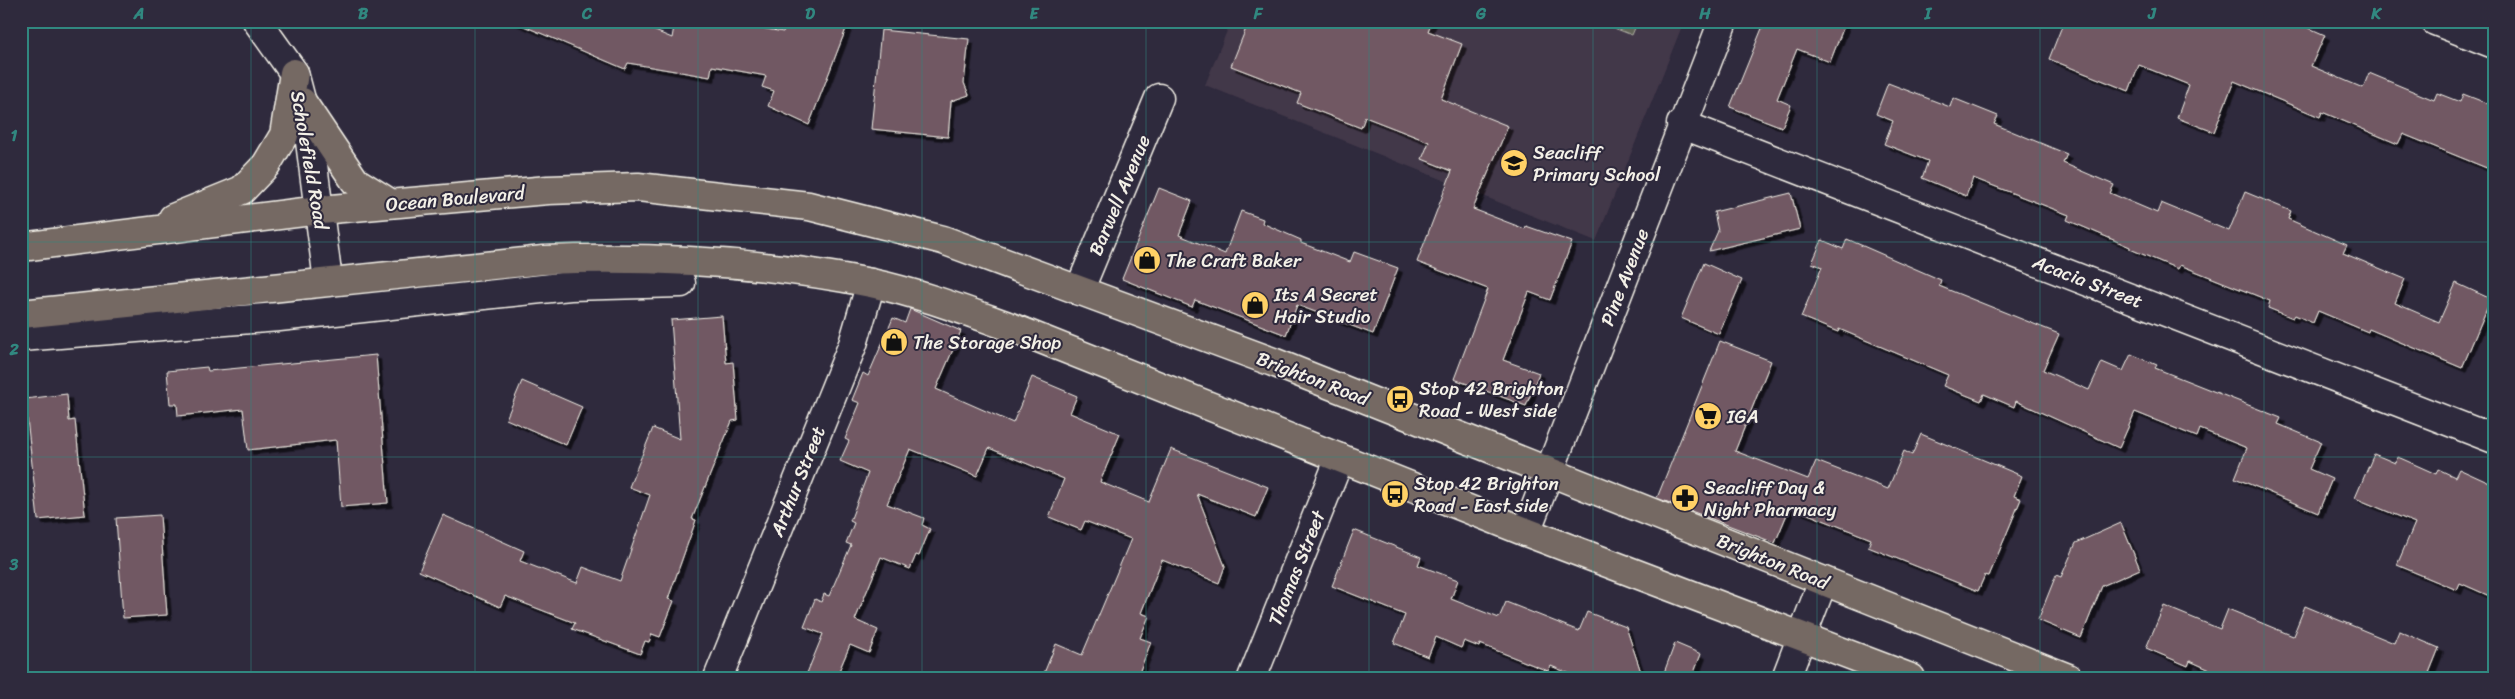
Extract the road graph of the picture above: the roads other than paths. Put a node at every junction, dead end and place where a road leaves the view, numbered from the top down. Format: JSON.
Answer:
{"nodes":[{"id":1,"x":257,"y":21,"type":"edge"},
{"id":2,"x":1723,"y":21,"type":"edge"},
{"id":3,"x":2435,"y":21,"type":"edge"},
{"id":4,"x":2494,"y":44,"type":"edge"},
{"id":5,"x":294,"y":73,"type":"junction"},
{"id":6,"x":1159,"y":98,"type":"dead end"},
{"id":7,"x":302,"y":102,"type":"junction"},
{"id":8,"x":1681,"y":124,"type":"junction"},
{"id":9,"x":390,"y":204,"type":"junction"},
{"id":10,"x":320,"y":210,"type":"junction"},
{"id":11,"x":888,"y":224,"type":"joint"},
{"id":12,"x":137,"y":232,"type":"junction"},
{"id":13,"x":21,"y":247,"type":"edge"},
{"id":14,"x":328,"y":282,"type":"junction"},
{"id":15,"x":681,"y":283,"type":"dead end"},
{"id":16,"x":871,"y":283,"type":"junction"},
{"id":17,"x":1079,"y":291,"type":"junction"},
{"id":18,"x":21,"y":314,"type":"edge"},
{"id":19,"x":21,"y":337,"type":"edge"},
{"id":20,"x":2494,"y":439,"type":"edge"},
{"id":21,"x":1340,"y":458,"type":"junction"},
{"id":22,"x":1549,"y":472,"type":"junction"},
{"id":23,"x":1526,"y":532,"type":"junction"},
{"id":24,"x":1823,"y":581,"type":"junction"},
{"id":25,"x":1802,"y":636,"type":"junction"},
{"id":26,"x":718,"y":678,"type":"edge"},
{"id":27,"x":1252,"y":678,"type":"edge"},
{"id":28,"x":1786,"y":678,"type":"edge"},
{"id":29,"x":1910,"y":678,"type":"edge"},
{"id":30,"x":2068,"y":678,"type":"edge"}],
"edges":[{"from":1,"to":5,"type":"street","name":"Scholefield Road"},
{"from":2,"to":8,"type":"street","name":"Pine Avenue"},
{"from":3,"to":4,"type":"street"},
{"from":5,"to":7,"type":"street","name":"Scholefield Road"},
{"from":5,"to":12,"type":"main road"},
{"from":6,"to":17,"type":"street","name":"Barwell Avenue"},
{"from":7,"to":9,"type":"main road"},
{"from":7,"to":10,"type":"street","name":"Scholefield Road"},
{"from":8,"to":20,"type":"street","name":"Acacia Street"},
{"from":8,"to":22,"type":"street","name":"Pine Avenue"},
{"from":9,"to":10,"type":"main road","name":"Ocean Boulevard"},
{"from":9,"to":11,"type":"main road","name":"Ocean Boulevard"},
{"from":10,"to":12,"type":"main road","name":"Ocean Boulevard"},
{"from":10,"to":14,"type":"street","name":"Scholefield Road"},
{"from":11,"to":17,"type":"main road","name":"Brighton Road"},
{"from":12,"to":13,"type":"main road","name":"Ocean Boulevard"},
{"from":14,"to":16,"type":"main road"},
{"from":14,"to":18,"type":"main road"},
{"from":15,"to":19,"type":"street"},
{"from":16,"to":21,"type":"main road"},
{"from":16,"to":26,"type":"street","name":"Arthur Street"},
{"from":17,"to":22,"type":"main road","name":"Brighton Road"},
{"from":21,"to":23,"type":"main road"},
{"from":21,"to":27,"type":"street","name":"Thomas Street"},
{"from":22,"to":23,"type":"street","name":"Pine Avenue"},
{"from":22,"to":24,"type":"main road","name":"Brighton Road"},
{"from":23,"to":25,"type":"main road"},
{"from":24,"to":25,"type":"street"},
{"from":24,"to":30,"type":"main road","name":"Brighton Road"},
{"from":25,"to":28,"type":"street"},
{"from":25,"to":29,"type":"main road"}]}
